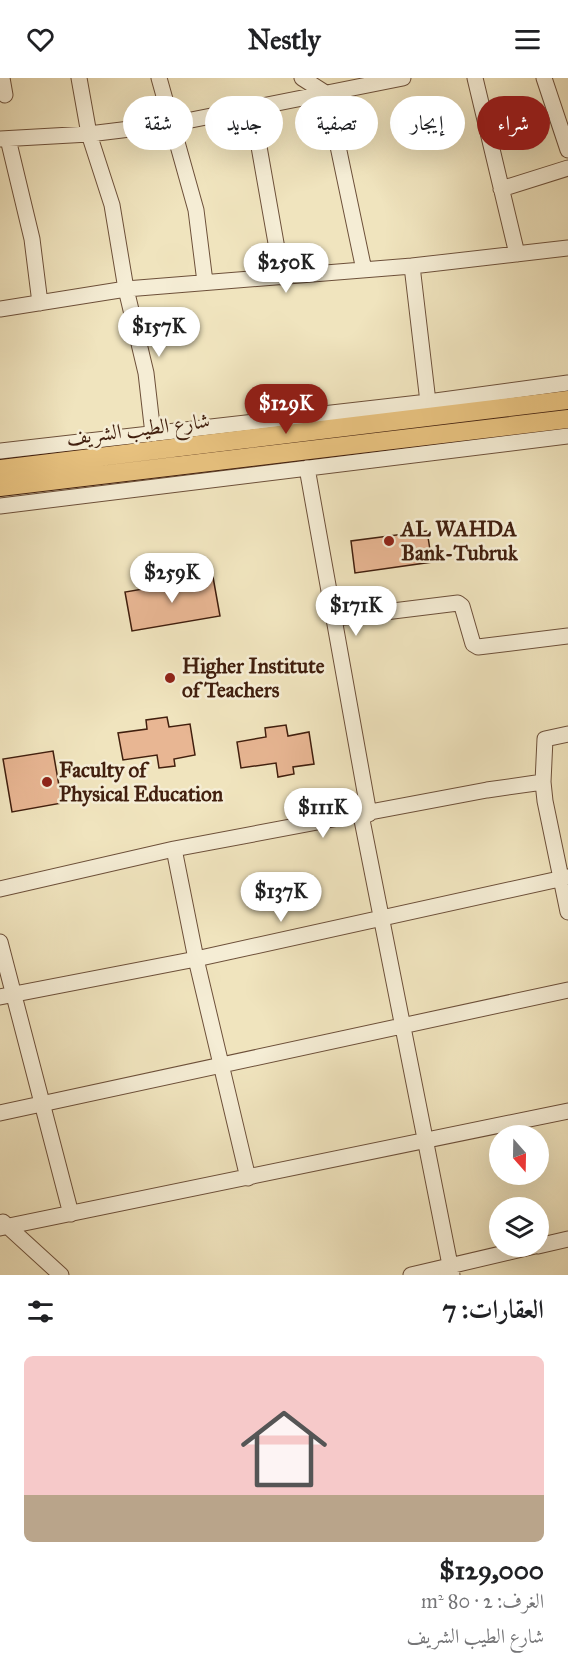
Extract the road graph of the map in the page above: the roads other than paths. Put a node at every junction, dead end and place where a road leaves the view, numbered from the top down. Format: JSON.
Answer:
{"nodes":[{"id":1,"x":2,"y":78,"type":"edge"},
{"id":2,"x":79,"y":78,"type":"edge"},
{"id":3,"x":159,"y":78,"type":"edge"},
{"id":4,"x":302,"y":78,"type":"edge"},
{"id":5,"x":403,"y":78,"type":"edge"},
{"id":6,"x":475,"y":78,"type":"edge"},
{"id":7,"x":544,"y":78,"type":"edge"},
{"id":8,"x":327,"y":94,"type":"junction"},
{"id":9,"x":5,"y":95,"type":"dead end"},
{"id":10,"x":164,"y":96,"type":"edge"},
{"id":11,"x":283,"y":102,"type":"edge"},
{"id":12,"x":123,"y":130,"type":"edge"},
{"id":13,"x":89,"y":134,"type":"junction"},
{"id":14,"x":4,"y":139,"type":"edge"},
{"id":15,"x":179,"y":150,"type":"edge"},
{"id":16,"x":260,"y":150,"type":"edge"},
{"id":17,"x":568,"y":150,"type":"edge"},
{"id":18,"x":568,"y":168,"type":"edge"},
{"id":19,"x":501,"y":189,"type":"junction"},
{"id":20,"x":568,"y":248,"type":"edge"},
{"id":21,"x":517,"y":254,"type":"junction"},
{"id":22,"x":412,"y":266,"type":"junction"},
{"id":23,"x":364,"y":270,"type":"junction"},
{"id":24,"x":282,"y":277,"type":"junction"},
{"id":25,"x":206,"y":282,"type":"junction"},
{"id":26,"x":126,"y":289,"type":"junction"},
{"id":27,"x":40,"y":303,"type":"junction"},
{"id":28,"x":0,"y":309,"type":"edge"},
{"id":29,"x":568,"y":382,"type":"edge"},
{"id":30,"x":568,"y":400,"type":"edge"},
{"id":31,"x":428,"y":402,"type":"junction"},
{"id":32,"x":568,"y":419,"type":"edge"},
{"id":33,"x":153,"y":434,"type":"junction"},
{"id":34,"x":568,"y":436,"type":"edge"},
{"id":35,"x":0,"y":451,"type":"edge"},
{"id":36,"x":307,"y":468,"type":"junction"},
{"id":37,"x":0,"y":469,"type":"edge"},
{"id":38,"x":0,"y":487,"type":"edge"},
{"id":39,"x":0,"y":506,"type":"edge"},
{"id":40,"x":336,"y":618,"type":"junction"},
{"id":41,"x":568,"y":636,"type":"edge"},
{"id":42,"x":568,"y":734,"type":"edge"},
{"id":43,"x":543,"y":782,"type":"junction"},
{"id":44,"x":365,"y":814,"type":"junction"},
{"id":45,"x":174,"y":849,"type":"junction"},
{"id":46,"x":564,"y":878,"type":"edge"},
{"id":47,"x":0,"y":889,"type":"edge"},
{"id":48,"x":568,"y":912,"type":"edge"},
{"id":49,"x":382,"y":918,"type":"junction"},
{"id":50,"x":0,"y":942,"type":"edge"},
{"id":51,"x":196,"y":959,"type":"junction"},
{"id":52,"x":568,"y":990,"type":"edge"},
{"id":53,"x":7,"y":995,"type":"edge"},
{"id":54,"x":403,"y":1024,"type":"junction"},
{"id":55,"x":221,"y":1066,"type":"junction"},
{"id":56,"x":43,"y":1103,"type":"junction"},
{"id":57,"x":568,"y":1111,"type":"edge"},
{"id":58,"x":0,"y":1113,"type":"edge"},
{"id":59,"x":426,"y":1141,"type":"junction"},
{"id":60,"x":248,"y":1178,"type":"junction"},
{"id":61,"x":71,"y":1214,"type":"junction"},
{"id":62,"x":3,"y":1224,"type":"edge"},
{"id":63,"x":568,"y":1239,"type":"edge"},
{"id":64,"x":549,"y":1243,"type":"edge"},
{"id":65,"x":498,"y":1257,"type":"edge"},
{"id":66,"x":451,"y":1270,"type":"edge"},
{"id":67,"x":61,"y":1275,"type":"edge"},
{"id":68,"x":411,"y":1275,"type":"edge"}],
"edges":[{"from":1,"to":9,"type":"street"},
{"from":2,"to":13,"type":"street"},
{"from":3,"to":10,"type":"street"},
{"from":4,"to":8,"type":"street"},
{"from":5,"to":8,"type":"street"},
{"from":6,"to":19,"type":"street"},
{"from":7,"to":17,"type":"street"},
{"from":8,"to":11,"type":"street"},
{"from":8,"to":23,"type":"street"},
{"from":12,"to":13,"type":"street"},
{"from":13,"to":14,"type":"street"},
{"from":13,"to":26,"type":"street"},
{"from":14,"to":27,"type":"street"},
{"from":15,"to":25,"type":"street"},
{"from":16,"to":24,"type":"street"},
{"from":18,"to":19,"type":"street"},
{"from":19,"to":21,"type":"street"},
{"from":20,"to":21,"type":"street"},
{"from":21,"to":22,"type":"street"},
{"from":22,"to":23,"type":"street"},
{"from":22,"to":31,"type":"street"},
{"from":23,"to":24,"type":"street"},
{"from":24,"to":25,"type":"street"},
{"from":25,"to":26,"type":"street"},
{"from":26,"to":27,"type":"street"},
{"from":26,"to":33,"type":"street"},
{"from":27,"to":28,"type":"street"},
{"from":29,"to":31,"type":"street"},
{"from":30,"to":37,"type":"main road","name":"شارع الطيب الشريف"},
{"from":31,"to":33,"type":"street"},
{"from":32,"to":38,"type":"main road","name":"شارع الطيب الشريف"},
{"from":33,"to":35,"type":"street"},
{"from":34,"to":36,"type":"street"},
{"from":36,"to":39,"type":"street"},
{"from":36,"to":40,"type":"street"},
{"from":40,"to":41,"type":"street"},
{"from":40,"to":44,"type":"street"},
{"from":42,"to":43,"type":"street"},
{"from":43,"to":44,"type":"street"},
{"from":43,"to":46,"type":"street"},
{"from":44,"to":45,"type":"street"},
{"from":44,"to":49,"type":"street"},
{"from":45,"to":47,"type":"street"},
{"from":45,"to":51,"type":"street"},
{"from":46,"to":48,"type":"street"},
{"from":46,"to":49,"type":"street"},
{"from":49,"to":51,"type":"street"},
{"from":49,"to":54,"type":"street"},
{"from":50,"to":53,"type":"street"},
{"from":51,"to":53,"type":"street"},
{"from":51,"to":55,"type":"street"},
{"from":52,"to":54,"type":"street"},
{"from":53,"to":56,"type":"street"},
{"from":54,"to":55,"type":"street"},
{"from":54,"to":59,"type":"street"},
{"from":55,"to":56,"type":"street"},
{"from":55,"to":60,"type":"street"},
{"from":56,"to":58,"type":"street"},
{"from":56,"to":61,"type":"street"},
{"from":57,"to":59,"type":"street"},
{"from":59,"to":60,"type":"street"},
{"from":59,"to":66,"type":"street"},
{"from":60,"to":61,"type":"street"},
{"from":61,"to":62,"type":"street"},
{"from":62,"to":67,"type":"street"},
{"from":63,"to":64,"type":"street"},
{"from":65,"to":66,"type":"street"},
{"from":66,"to":68,"type":"street"}]}
